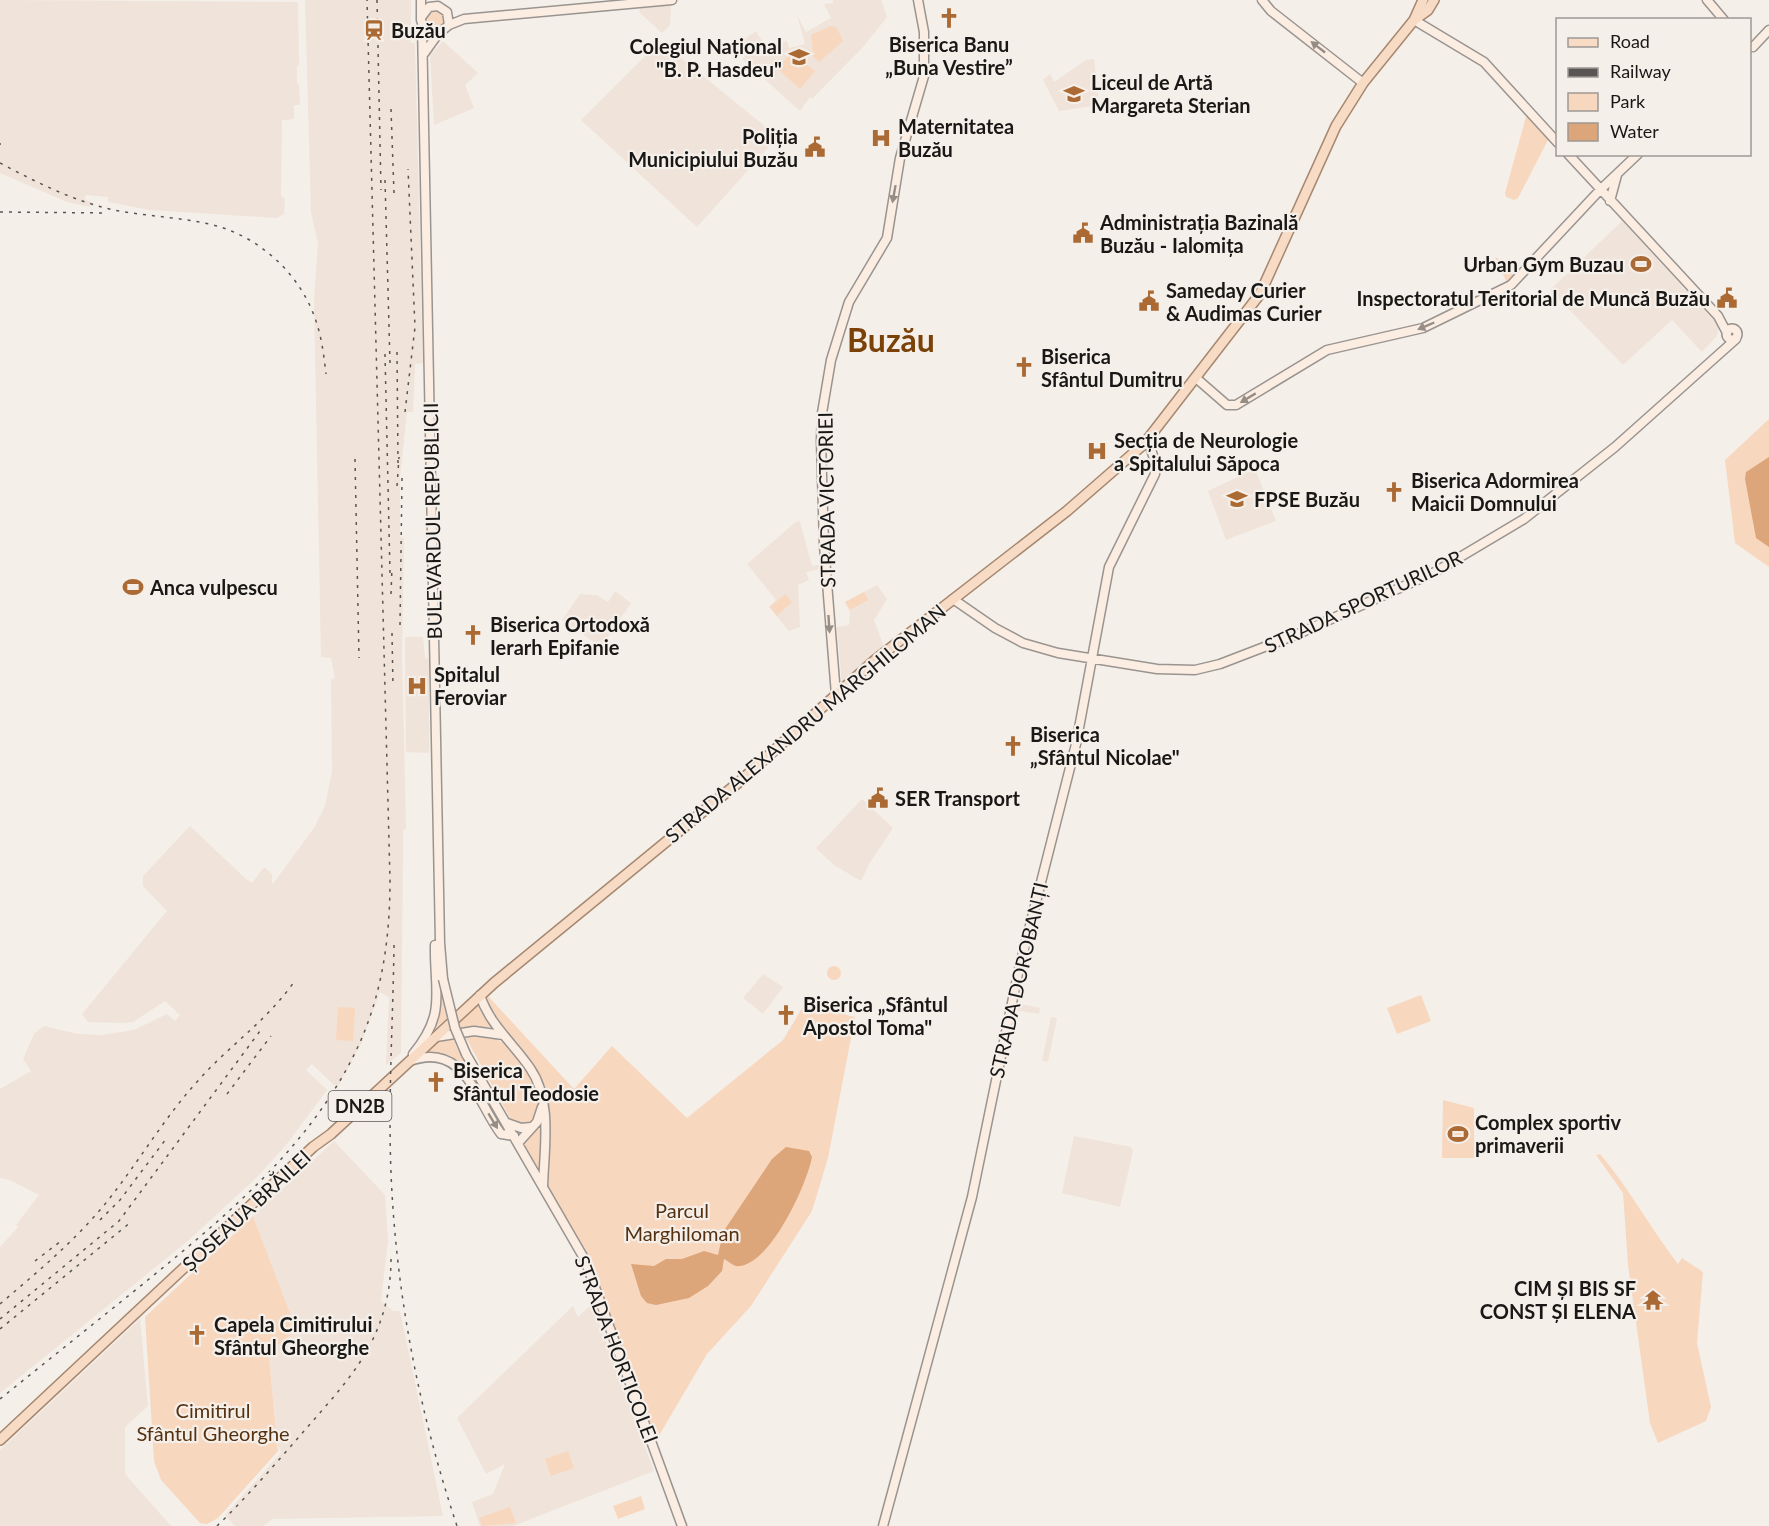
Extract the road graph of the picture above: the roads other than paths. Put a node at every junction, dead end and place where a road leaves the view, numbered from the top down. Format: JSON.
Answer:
{"nodes":[{"id":1,"x":421,"y":0,"type":"edge"},
{"id":2,"x":672,"y":0,"type":"edge"},
{"id":3,"x":918,"y":0,"type":"edge"},
{"id":4,"x":1262,"y":0,"type":"edge"},
{"id":5,"x":1423,"y":0,"type":"edge"},
{"id":6,"x":1434,"y":0,"type":"edge"},
{"id":7,"x":1707,"y":0,"type":"edge"},
{"id":8,"x":434,"y":3,"type":"edge"},
{"id":9,"x":449,"y":15,"type":"junction"},
{"id":10,"x":1722,"y":18,"type":"edge"},
{"id":11,"x":464,"y":19,"type":"junction"},
{"id":12,"x":422,"y":20,"type":"junction"},
{"id":13,"x":1414,"y":20,"type":"junction"},
{"id":14,"x":449,"y":25,"type":"junction"},
{"id":15,"x":1768,"y":31,"type":"edge"},
{"id":16,"x":438,"y":34,"type":"junction"},
{"id":17,"x":1751,"y":45,"type":"edge"},
{"id":18,"x":423,"y":55,"type":"junction"},
{"id":19,"x":1364,"y":83,"type":"junction"},
{"id":20,"x":1556,"y":142,"type":"edge"},
{"id":21,"x":1570,"y":156,"type":"edge"},
{"id":22,"x":1636,"y":156,"type":"edge"},
{"id":23,"x":1587,"y":176,"type":"junction"},
{"id":24,"x":1615,"y":176,"type":"junction"},
{"id":25,"x":1600,"y":190,"type":"junction"},
{"id":26,"x":1610,"y":201,"type":"junction"},
{"id":27,"x":1196,"y":378,"type":"junction"},
{"id":28,"x":1148,"y":440,"type":"junction"},
{"id":29,"x":953,"y":598,"type":"junction"},
{"id":30,"x":1093,"y":660,"type":"junction"},
{"id":31,"x":836,"y":695,"type":"junction"},
{"id":32,"x":440,"y":900,"type":"junction"},
{"id":33,"x":494,"y":983,"type":"joint"},
{"id":34,"x":480,"y":995,"type":"junction"},
{"id":35,"x":503,"y":1035,"type":"junction"},
{"id":36,"x":432,"y":1038,"type":"junction"},
{"id":37,"x":465,"y":1054,"type":"joint"},
{"id":38,"x":404,"y":1064,"type":"junction"},
{"id":39,"x":543,"y":1104,"type":"junction"},
{"id":40,"x":507,"y":1123,"type":"junction"},
{"id":41,"x":531,"y":1127,"type":"junction"},
{"id":42,"x":516,"y":1140,"type":"junction"},
{"id":43,"x":543,"y":1161,"type":"junction"},
{"id":44,"x":534,"y":1171,"type":"junction"},
{"id":45,"x":543,"y":1187,"type":"junction"},
{"id":46,"x":0,"y":1440,"type":"edge"},
{"id":47,"x":682,"y":1526,"type":"edge"},
{"id":48,"x":883,"y":1526,"type":"edge"}],
"edges":[{"from":1,"to":12,"type":"main road","name":"BULEVARDUL REPUBLICII"},
{"from":2,"to":11,"type":"main road"},
{"from":3,"to":31,"type":"main road","name":"STRADA VICTORIEI","one_way":true},
{"from":19,"to":4,"type":"main road","one_way":true},
{"from":5,"to":13,"type":"main road"},
{"from":6,"to":13,"type":"main road"},
{"from":7,"to":10,"type":"main road"},
{"from":8,"to":9,"type":"main road"},
{"from":8,"to":12,"type":"main road"},
{"from":9,"to":11,"type":"main road"},
{"from":9,"to":14,"type":"main road"},
{"from":11,"to":14,"type":"main road"},
{"from":12,"to":16,"type":"main road"},
{"from":12,"to":18,"type":"main road","name":"BULEVARDUL REPUBLICII"},
{"from":13,"to":19,"type":"main road","name":"STRADA ALEXANDRU MARGHILOMAN"},
{"from":13,"to":20,"type":"main road"},
{"from":14,"to":16,"type":"main road"},
{"from":15,"to":17,"type":"main road"},
{"from":16,"to":18,"type":"main road"},
{"from":18,"to":32,"type":"main road","name":"BULEVARDUL REPUBLICII"},
{"from":19,"to":27,"type":"main road","name":"STRADA ALEXANDRU MARGHILOMAN"},
{"from":21,"to":23,"type":"main road"},
{"from":22,"to":24,"type":"main road"},
{"from":23,"to":24,"type":"main road"},
{"from":23,"to":25,"type":"main road"},
{"from":24,"to":25,"type":"main road"},
{"from":24,"to":26,"type":"main road"},
{"from":25,"to":26,"type":"main road"},
{"from":25,"to":27,"type":"main road","one_way":true},
{"from":26,"to":30,"type":"main road","name":"STRADA SPORTURILOR"},
{"from":27,"to":28,"type":"main road","name":"STRADA ALEXANDRU MARGHILOMAN"},
{"from":28,"to":29,"type":"main road","name":"STRADA ALEXANDRU MARGHILOMAN"},
{"from":28,"to":30,"type":"main road","name":"STRADA DOROBANȚI"},
{"from":29,"to":30,"type":"main road","name":"STRADA SPORTURILOR"},
{"from":29,"to":31,"type":"main road","name":"STRADA ALEXANDRU MARGHILOMAN"},
{"from":30,"to":48,"type":"main road","name":"STRADA DOROBANȚI"},
{"from":31,"to":33,"type":"main road","name":"STRADA ALEXANDRU MARGHILOMAN"},
{"from":32,"to":37,"type":"main road","name":"BULEVARDUL REPUBLICII","bridge":true},
{"from":32,"to":38,"type":"main road"},
{"from":33,"to":34,"type":"main road","name":"ȘOSEAUA BRĂILEI"},
{"from":34,"to":35,"type":"main road"},
{"from":34,"to":36,"type":"main road","name":"ȘOSEAUA BRĂILEI"},
{"from":35,"to":36,"type":"main road"},
{"from":35,"to":39,"type":"main road"},
{"from":36,"to":38,"type":"main road","name":"ȘOSEAUA BRĂILEI","number":"DN2B"},
{"from":37,"to":40,"type":"main road","name":"STRADA HORTICOLEI"},
{"from":38,"to":42,"type":"main road","one_way":true},
{"from":38,"to":46,"type":"main road","name":"ȘOSEAUA BRĂILEI","number":"DN2B"},
{"from":39,"to":41,"type":"main road"},
{"from":39,"to":43,"type":"main road"},
{"from":40,"to":41,"type":"main road"},
{"from":40,"to":42,"type":"main road","name":"STRADA HORTICOLEI"},
{"from":41,"to":42,"type":"main road"},
{"from":42,"to":44,"type":"main road","name":"STRADA HORTICOLEI"},
{"from":43,"to":44,"type":"main road"},
{"from":43,"to":45,"type":"main road"},
{"from":44,"to":45,"type":"main road","name":"STRADA HORTICOLEI"},
{"from":45,"to":47,"type":"main road","name":"STRADA HORTICOLEI"}]}
